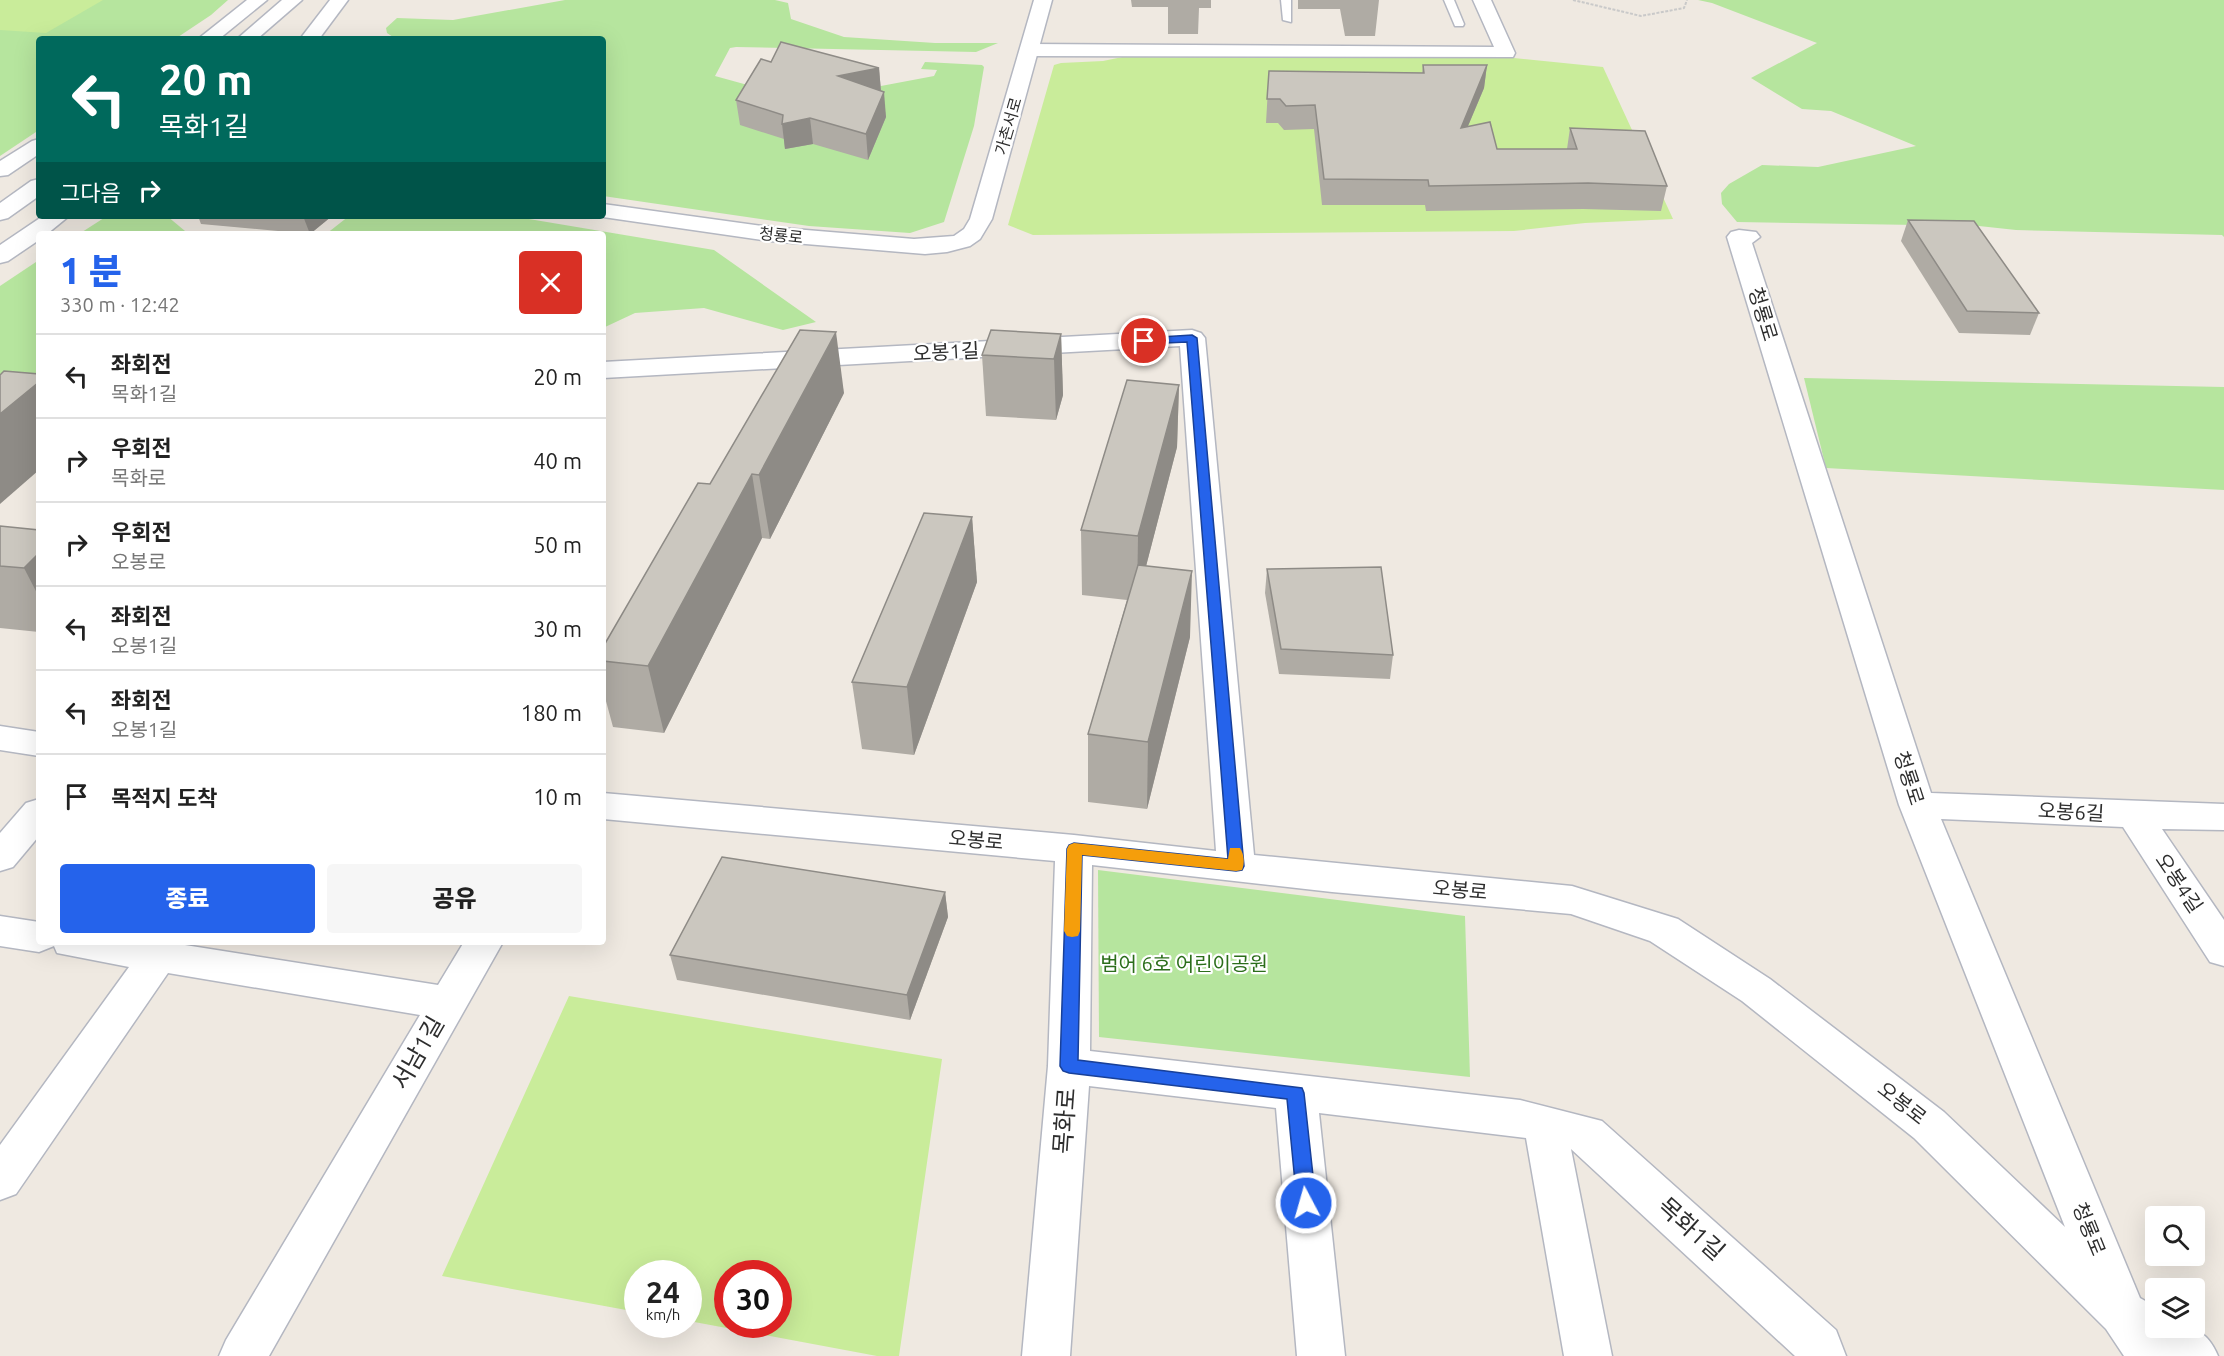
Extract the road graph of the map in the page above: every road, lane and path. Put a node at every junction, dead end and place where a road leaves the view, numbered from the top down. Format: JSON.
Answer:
{"nodes":[{"id":1,"x":258,"y":0,"type":"edge"},
{"id":2,"x":279,"y":0,"type":"edge"},
{"id":3,"x":293,"y":0,"type":"edge"},
{"id":4,"x":339,"y":0,"type":"edge"},
{"id":5,"x":1043,"y":0,"type":"edge"},
{"id":6,"x":1286,"y":0,"type":"edge"},
{"id":7,"x":1449,"y":0,"type":"edge"},
{"id":8,"x":1482,"y":0,"type":"edge"},
{"id":9,"x":1573,"y":0,"type":"edge"},
{"id":10,"x":1687,"y":0,"type":"edge"},
{"id":11,"x":1288,"y":20,"type":"dead end"},
{"id":12,"x":1459,"y":24,"type":"dead end"},
{"id":13,"x":211,"y":36,"type":"edge"},
{"id":14,"x":234,"y":36,"type":"edge"},
{"id":15,"x":250,"y":36,"type":"edge"},
{"id":16,"x":311,"y":36,"type":"edge"},
{"id":17,"x":1029,"y":50,"type":"junction"},
{"id":18,"x":36,"y":148,"type":"edge"},
{"id":19,"x":0,"y":170,"type":"edge"},
{"id":20,"x":36,"y":170,"type":"edge"},
{"id":21,"x":36,"y":188,"type":"edge"},
{"id":22,"x":0,"y":193,"type":"edge"},
{"id":23,"x":606,"y":211,"type":"edge"},
{"id":24,"x":0,"y":213,"type":"edge"},
{"id":25,"x":53,"y":219,"type":"edge"},
{"id":26,"x":30,"y":235,"type":"junction"},
{"id":27,"x":1748,"y":237,"type":"dead end"},
{"id":28,"x":959,"y":243,"type":"joint"},
{"id":29,"x":0,"y":248,"type":"edge"},
{"id":30,"x":0,"y":256,"type":"edge"},
{"id":31,"x":606,"y":370,"type":"edge"},
{"id":32,"x":0,"y":738,"type":"edge"},
{"id":33,"x":36,"y":744,"type":"edge"},
{"id":34,"x":1917,"y":805,"type":"junction"},
{"id":35,"x":606,"y":806,"type":"edge"},
{"id":36,"x":36,"y":815,"type":"edge"},
{"id":37,"x":2134,"y":815,"type":"junction"},
{"id":38,"x":2224,"y":817,"type":"edge"},
{"id":39,"x":1074,"y":849,"type":"junction"},
{"id":40,"x":0,"y":857,"type":"edge"},
{"id":41,"x":1236,"y":866,"type":"junction"},
{"id":42,"x":0,"y":931,"type":"edge"},
{"id":43,"x":36,"y":937,"type":"edge"},
{"id":44,"x":91,"y":945,"type":"edge"},
{"id":45,"x":482,"y":945,"type":"edge"},
{"id":46,"x":2224,"y":951,"type":"edge"},
{"id":47,"x":159,"y":955,"type":"junction"},
{"id":48,"x":447,"y":1003,"type":"junction"},
{"id":49,"x":1069,"y":1066,"type":"junction"},
{"id":50,"x":1296,"y":1093,"type":"junction"},
{"id":51,"x":1545,"y":1124,"type":"junction"},
{"id":52,"x":0,"y":1180,"type":"edge"},
{"id":53,"x":2123,"y":1313,"type":"junction"},
{"id":54,"x":243,"y":1356,"type":"edge"},
{"id":55,"x":1046,"y":1356,"type":"edge"},
{"id":56,"x":1321,"y":1356,"type":"edge"},
{"id":57,"x":1588,"y":1356,"type":"edge"},
{"id":58,"x":1822,"y":1356,"type":"edge"},
{"id":59,"x":2151,"y":1356,"type":"edge"},
{"id":60,"x":2194,"y":1356,"type":"edge"}],
"edges":[{"from":1,"to":13,"type":"street"},
{"from":2,"to":14,"type":"street"},
{"from":3,"to":15,"type":"street"},
{"from":4,"to":16,"type":"street"},
{"from":5,"to":17,"type":"street","name":"가촌서로"},
{"from":6,"to":11,"type":"lane"},
{"from":7,"to":12,"type":"lane"},
{"from":8,"to":17,"type":"street"},
{"from":9,"to":10,"type":"path"},
{"from":17,"to":28,"type":"street","name":"가촌서로"},
{"from":18,"to":19,"type":"street"},
{"from":20,"to":22,"type":"street"},
{"from":21,"to":24,"type":"street"},
{"from":23,"to":28,"type":"street","name":"청룡로"},
{"from":25,"to":26,"type":"street"},
{"from":26,"to":29,"type":"street"},
{"from":26,"to":30,"type":"street"},
{"from":27,"to":34,"type":"street","name":"청룡로"},
{"from":31,"to":41,"type":"street","name":"오봉1길"},
{"from":32,"to":33,"type":"street"},
{"from":34,"to":37,"type":"street","name":"오봉6길"},
{"from":34,"to":53,"type":"street","name":"청룡로"},
{"from":35,"to":39,"type":"street","name":"오봉로"},
{"from":36,"to":40,"type":"street"},
{"from":37,"to":38,"type":"street","name":"오봉6길"},
{"from":37,"to":46,"type":"street","name":"오봉4길"},
{"from":39,"to":41,"type":"street","name":"오봉로"},
{"from":39,"to":49,"type":"street","name":"목화로"},
{"from":41,"to":53,"type":"street","name":"오봉로"},
{"from":42,"to":43,"type":"street"},
{"from":44,"to":47,"type":"street","name":"서남1길"},
{"from":45,"to":48,"type":"street"},
{"from":47,"to":48,"type":"street","name":"서남1길"},
{"from":47,"to":52,"type":"street"},
{"from":48,"to":54,"type":"street","name":"서남1길"},
{"from":49,"to":50,"type":"street","name":"목화1길"},
{"from":49,"to":55,"type":"street","name":"목화로"},
{"from":50,"to":51,"type":"street","name":"목화1길"},
{"from":50,"to":56,"type":"street"},
{"from":51,"to":57,"type":"street"},
{"from":51,"to":58,"type":"street","name":"목화1길"},
{"from":53,"to":59,"type":"street","name":"오봉로"},
{"from":53,"to":60,"type":"street"}]}
